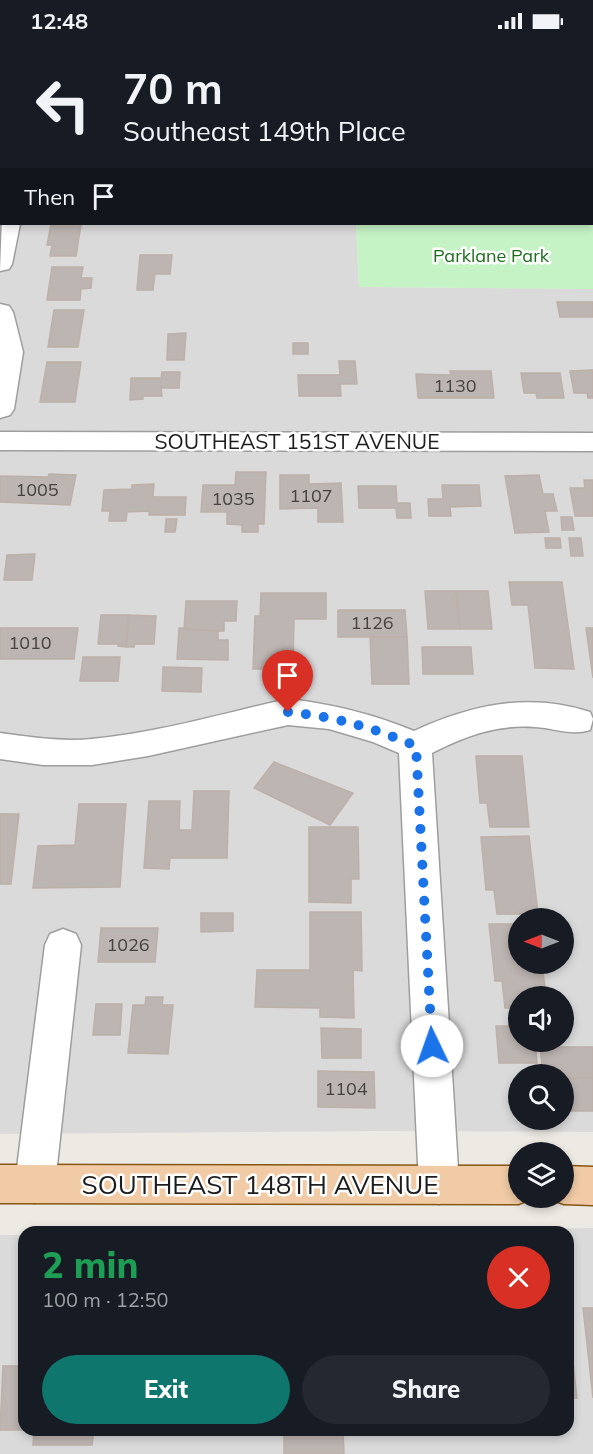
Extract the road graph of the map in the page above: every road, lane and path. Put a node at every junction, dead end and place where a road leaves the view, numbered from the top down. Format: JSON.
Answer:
{"nodes":[{"id":1,"x":8,"y":225,"type":"edge"},
{"id":2,"x":0,"y":264,"type":"edge"},
{"id":3,"x":0,"y":312,"type":"edge"},
{"id":4,"x":0,"y":409,"type":"edge"},
{"id":5,"x":0,"y":441,"type":"edge"},
{"id":6,"x":593,"y":442,"type":"edge"},
{"id":7,"x":578,"y":721,"type":"dead end"},
{"id":8,"x":0,"y":746,"type":"edge"},
{"id":9,"x":416,"y":746,"type":"junction"},
{"id":10,"x":63,"y":945,"type":"dead end"},
{"id":11,"x":17,"y":1184,"type":"edge"},
{"id":12,"x":439,"y":1185,"type":"junction"},
{"id":13,"x":508,"y":1185,"type":"edge"},
{"id":14,"x":574,"y":1185,"type":"edge"},
{"id":15,"x":593,"y":1185,"type":"edge"}],
"edges":[{"from":1,"to":2,"type":"street"},
{"from":3,"to":4,"type":"street"},
{"from":5,"to":6,"type":"street","name":"SOUTHEAST 151ST AVENUE"},
{"from":7,"to":9,"type":"street"},
{"from":8,"to":9,"type":"street"},
{"from":9,"to":12,"type":"street"},
{"from":10,"to":11,"type":"street"},
{"from":11,"to":12,"type":"main road","name":"SOUTHEAST 148TH AVENUE"},
{"from":12,"to":13,"type":"main road","name":"SOUTHEAST 148TH AVENUE"},
{"from":14,"to":15,"type":"main road"}]}
